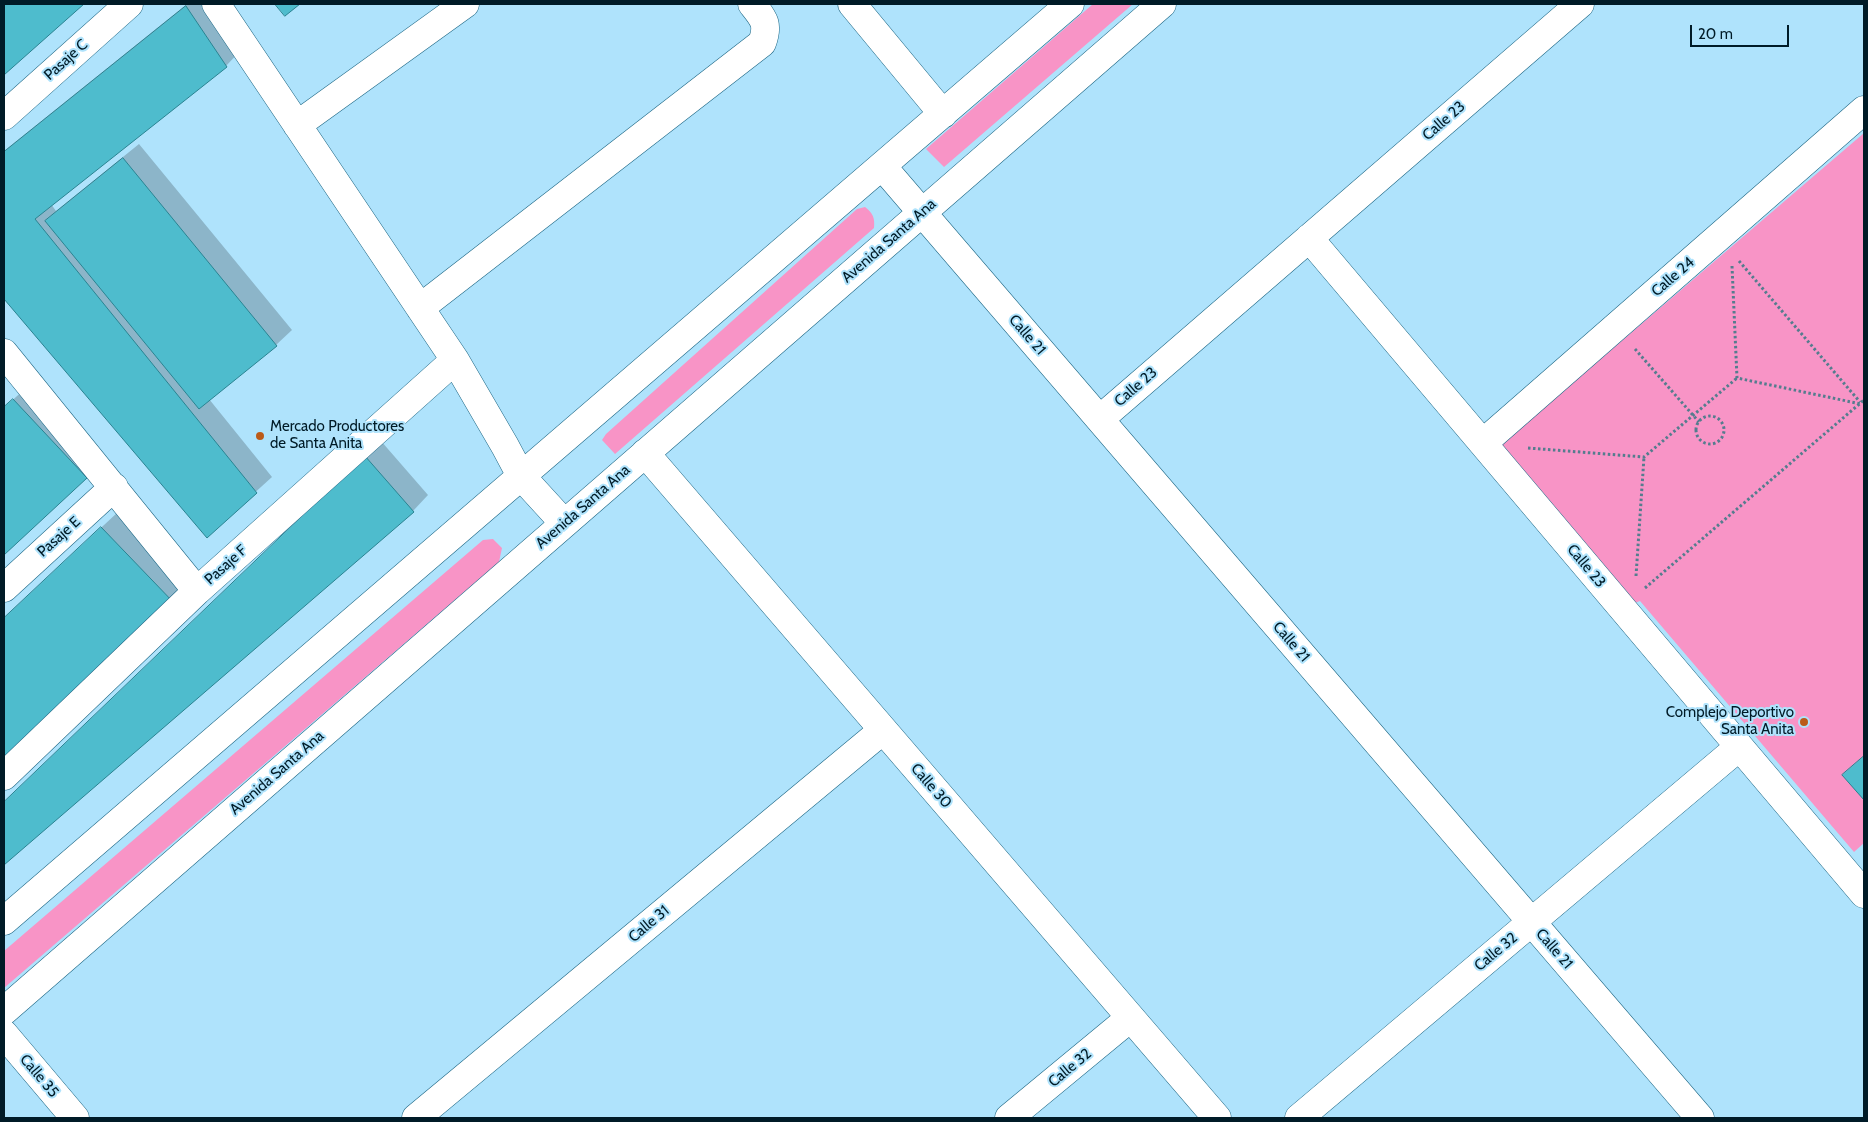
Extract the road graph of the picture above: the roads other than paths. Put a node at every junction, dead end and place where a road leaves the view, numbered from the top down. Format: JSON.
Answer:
{"nodes":[{"id":1,"x":129,"y":4,"type":"edge"},
{"id":2,"x":216,"y":4,"type":"edge"},
{"id":3,"x":466,"y":4,"type":"edge"},
{"id":4,"x":752,"y":4,"type":"edge"},
{"id":5,"x":852,"y":4,"type":"edge"},
{"id":6,"x":1070,"y":4,"type":"edge"},
{"id":7,"x":1162,"y":4,"type":"edge"},
{"id":8,"x":1580,"y":4,"type":"edge"},
{"id":9,"x":1864,"y":110,"type":"edge"},
{"id":10,"x":942,"y":114,"type":"junction"},
{"id":11,"x":4,"y":116,"type":"edge"},
{"id":12,"x":297,"y":125,"type":"junction"},
{"id":13,"x":882,"y":166,"type":"junction"},
{"id":14,"x":922,"y":212,"type":"junction"},
{"id":15,"x":1309,"y":238,"type":"junction"},
{"id":16,"x":420,"y":308,"type":"junction"},
{"id":17,"x":455,"y":360,"type":"junction"},
{"id":18,"x":8,"y":368,"type":"edge"},
{"id":19,"x":1100,"y":419,"type":"junction"},
{"id":20,"x":1482,"y":443,"type":"junction"},
{"id":21,"x":645,"y":453,"type":"junction"},
{"id":22,"x":521,"y":476,"type":"junction"},
{"id":23,"x":114,"y":487,"type":"junction"},
{"id":24,"x":564,"y":523,"type":"junction"},
{"id":25,"x":4,"y":588,"type":"edge"},
{"id":26,"x":197,"y":591,"type":"junction"},
{"id":27,"x":883,"y":730,"type":"junction"},
{"id":28,"x":1739,"y":747,"type":"junction"},
{"id":29,"x":4,"y":776,"type":"edge"},
{"id":30,"x":1863,"y":890,"type":"edge"},
{"id":31,"x":4,"y":921,"type":"edge"},
{"id":32,"x":1531,"y":922,"type":"junction"},
{"id":33,"x":4,"y":1011,"type":"edge"},
{"id":34,"x":1130,"y":1018,"type":"junction"},
{"id":35,"x":4,"y":1034,"type":"edge"},
{"id":36,"x":75,"y":1118,"type":"edge"},
{"id":37,"x":416,"y":1118,"type":"edge"},
{"id":38,"x":1009,"y":1118,"type":"edge"},
{"id":39,"x":1217,"y":1118,"type":"edge"},
{"id":40,"x":1299,"y":1118,"type":"edge"},
{"id":41,"x":1700,"y":1118,"type":"edge"}],
"edges":[{"from":1,"to":11,"type":"street","name":"Pasaje C"},
{"from":2,"to":12,"type":"street"},
{"from":3,"to":12,"type":"street"},
{"from":4,"to":16,"type":"street"},
{"from":5,"to":10,"type":"street"},
{"from":6,"to":10,"type":"street"},
{"from":7,"to":14,"type":"street","name":"Avenida Santa Ana"},
{"from":8,"to":15,"type":"street","name":"Calle 23"},
{"from":9,"to":20,"type":"street","name":"Calle 24"},
{"from":10,"to":13,"type":"street"},
{"from":12,"to":16,"type":"street"},
{"from":13,"to":14,"type":"street","name":"Calle 21"},
{"from":13,"to":22,"type":"street"},
{"from":14,"to":19,"type":"street","name":"Calle 21"},
{"from":14,"to":21,"type":"street","name":"Avenida Santa Ana"},
{"from":15,"to":19,"type":"street","name":"Calle 23"},
{"from":15,"to":20,"type":"street","name":"Calle 23"},
{"from":16,"to":17,"type":"street"},
{"from":17,"to":22,"type":"street"},
{"from":17,"to":26,"type":"street","name":"Pasaje F"},
{"from":18,"to":23,"type":"street"},
{"from":19,"to":32,"type":"street","name":"Calle 21"},
{"from":20,"to":28,"type":"street","name":"Calle 23"},
{"from":21,"to":24,"type":"street","name":"Avenida Santa Ana"},
{"from":21,"to":27,"type":"street","name":"Calle 30"},
{"from":22,"to":24,"type":"street"},
{"from":22,"to":31,"type":"street"},
{"from":23,"to":25,"type":"street","name":"Pasaje E"},
{"from":23,"to":26,"type":"street"},
{"from":24,"to":33,"type":"street","name":"Avenida Santa Ana"},
{"from":26,"to":29,"type":"street","name":"Pasaje F"},
{"from":27,"to":34,"type":"street","name":"Calle 30"},
{"from":27,"to":37,"type":"street","name":"Calle 31"},
{"from":28,"to":30,"type":"street","name":"Calle 23"},
{"from":28,"to":32,"type":"street","name":"Calle 32"},
{"from":32,"to":40,"type":"street","name":"Calle 32"},
{"from":32,"to":41,"type":"street","name":"Calle 21"},
{"from":34,"to":38,"type":"street","name":"Calle 32"},
{"from":34,"to":39,"type":"street","name":"Calle 30"},
{"from":35,"to":36,"type":"street","name":"Calle 35"}]}
